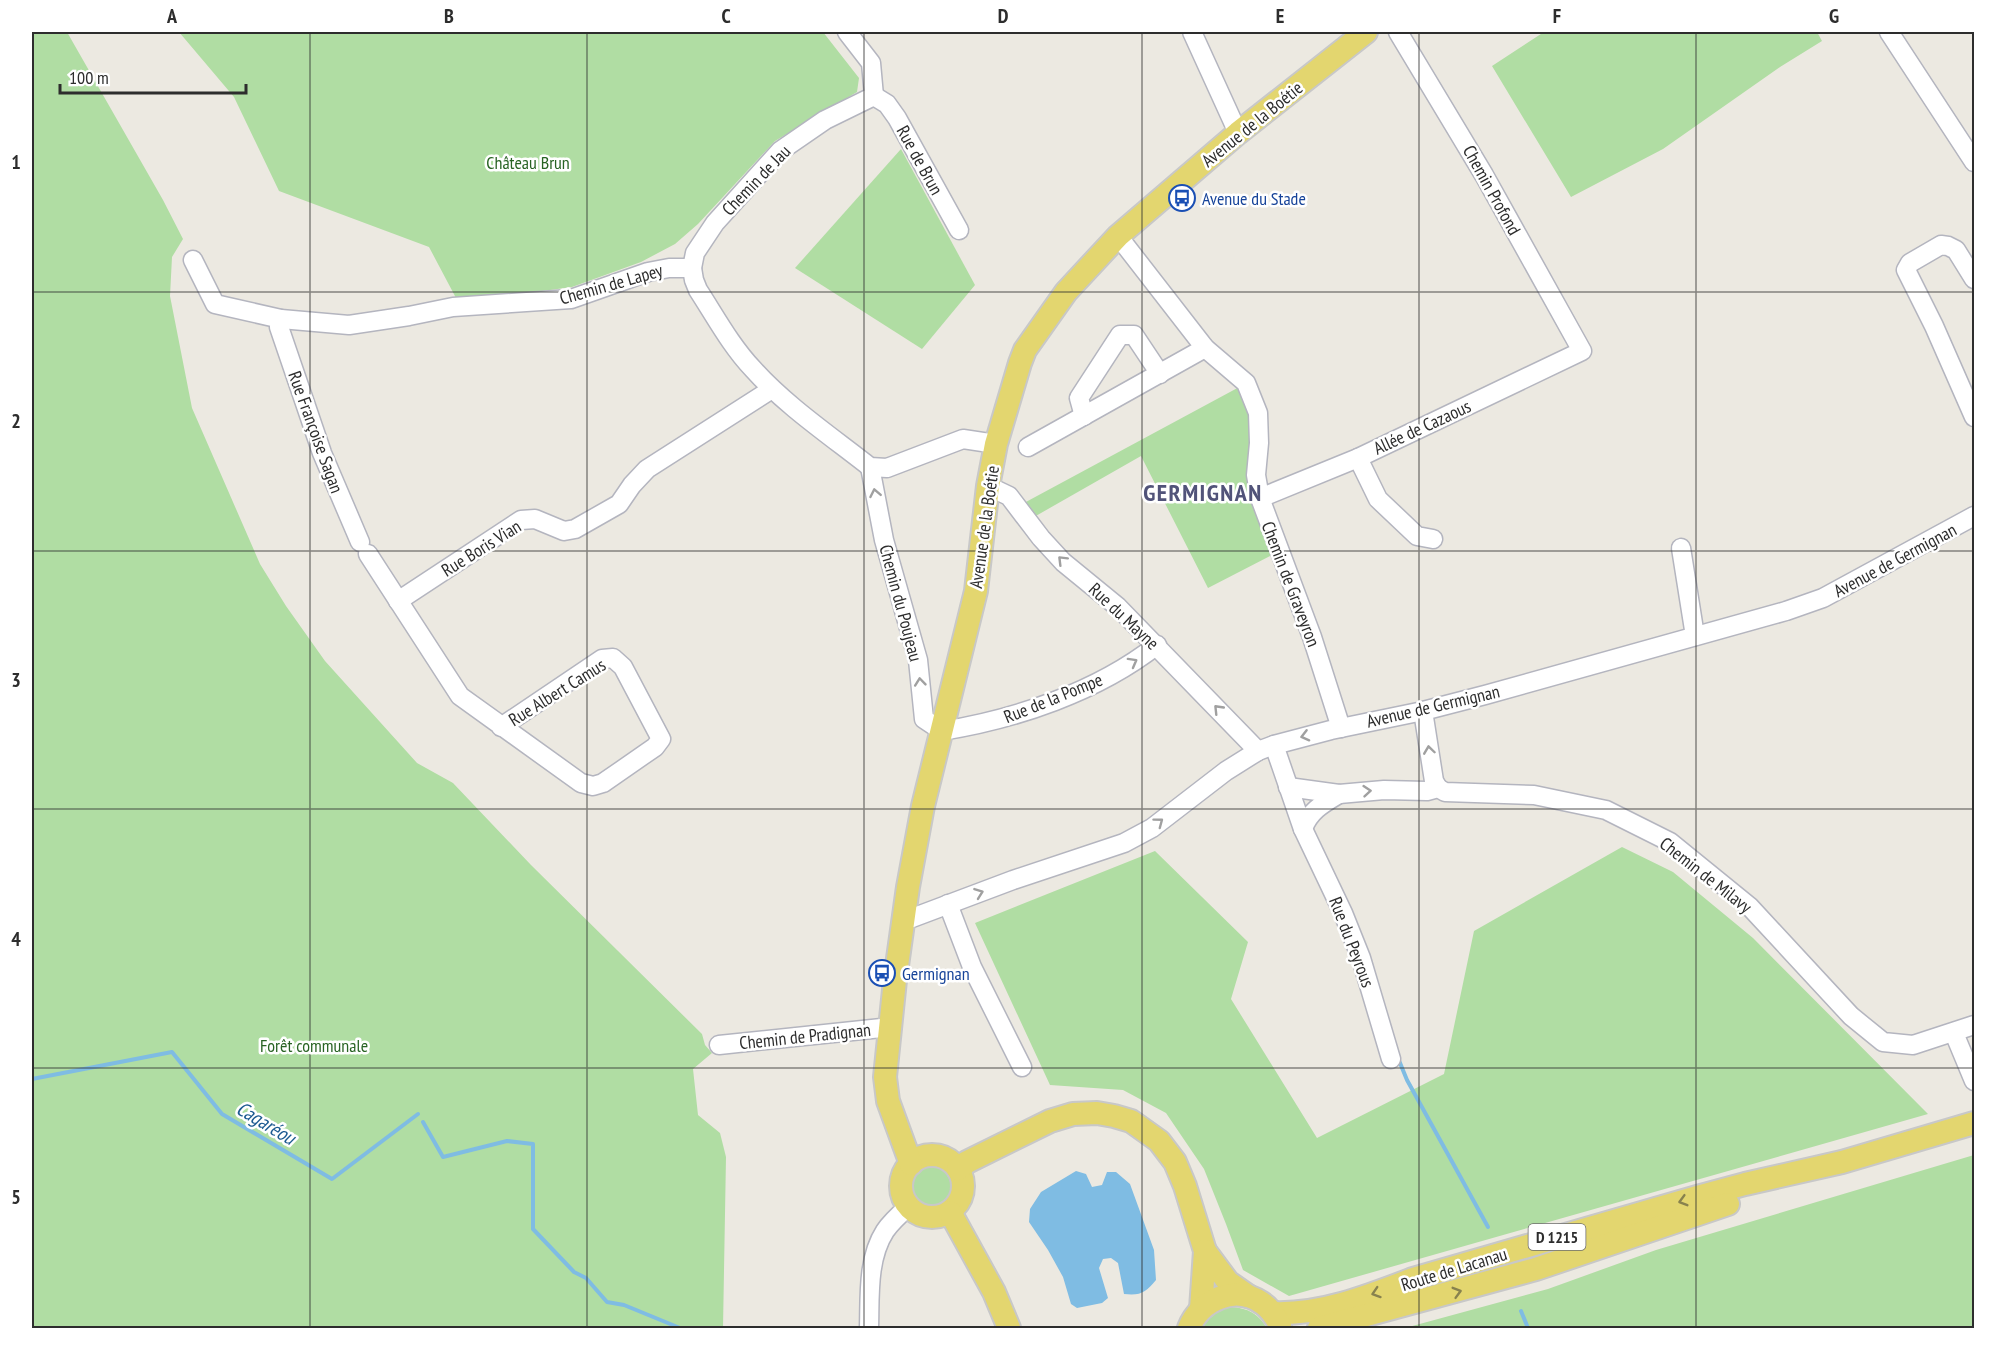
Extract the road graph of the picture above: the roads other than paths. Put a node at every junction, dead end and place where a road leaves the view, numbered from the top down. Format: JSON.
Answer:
{"nodes":[{"id":1,"x":847,"y":32,"type":"edge"},
{"id":2,"x":1192,"y":32,"type":"edge"},
{"id":3,"x":1366,"y":32,"type":"edge"},
{"id":4,"x":1398,"y":32,"type":"edge"},
{"id":5,"x":1889,"y":32,"type":"edge"},
{"id":6,"x":874,"y":96,"type":"junction"},
{"id":7,"x":1238,"y":133,"type":"junction"},
{"id":8,"x":1974,"y":162,"type":"edge"},
{"id":9,"x":959,"y":230,"type":"dead end"},
{"id":10,"x":1118,"y":236,"type":"junction"},
{"id":11,"x":193,"y":260,"type":"dead end"},
{"id":12,"x":692,"y":268,"type":"junction"},
{"id":13,"x":1974,"y":279,"type":"edge"},
{"id":14,"x":281,"y":319,"type":"junction"},
{"id":15,"x":1205,"y":348,"type":"junction"},
{"id":16,"x":1582,"y":351,"type":"joint"},
{"id":17,"x":1160,"y":374,"type":"junction"},
{"id":18,"x":772,"y":389,"type":"junction"},
{"id":19,"x":1084,"y":416,"type":"junction"},
{"id":20,"x":1974,"y":417,"type":"edge"},
{"id":21,"x":996,"y":444,"type":"junction"},
{"id":22,"x":1028,"y":447,"type":"dead end"},
{"id":23,"x":1358,"y":458,"type":"junction"},
{"id":24,"x":870,"y":467,"type":"junction"},
{"id":25,"x":988,"y":486,"type":"junction"},
{"id":26,"x":1260,"y":498,"type":"junction"},
{"id":27,"x":1974,"y":516,"type":"edge"},
{"id":28,"x":1433,"y":539,"type":"dead end"},
{"id":29,"x":364,"y":548,"type":"joint"},
{"id":30,"x":1681,"y":548,"type":"dead end"},
{"id":31,"x":399,"y":601,"type":"junction"},
{"id":32,"x":1695,"y":636,"type":"junction"},
{"id":33,"x":1157,"y":645,"type":"junction"},
{"id":34,"x":1424,"y":711,"type":"junction"},
{"id":35,"x":501,"y":727,"type":"junction"},
{"id":36,"x":1341,"y":728,"type":"junction"},
{"id":37,"x":942,"y":731,"type":"junction"},
{"id":38,"x":1266,"y":748,"type":"junction"},
{"id":39,"x":1288,"y":786,"type":"junction"},
{"id":40,"x":1438,"y":788,"type":"junction"},
{"id":41,"x":1339,"y":794,"type":"junction"},
{"id":42,"x":1303,"y":829,"type":"junction"},
{"id":43,"x":948,"y":904,"type":"junction"},
{"id":44,"x":904,"y":921,"type":"junction"},
{"id":45,"x":1974,"y":1025,"type":"edge"},
{"id":46,"x":891,"y":1027,"type":"junction"},
{"id":47,"x":1954,"y":1033,"type":"junction"},
{"id":48,"x":719,"y":1045,"type":"dead end"},
{"id":49,"x":1391,"y":1059,"type":"dead end"},
{"id":50,"x":1022,"y":1067,"type":"dead end"},
{"id":51,"x":1974,"y":1081,"type":"edge"},
{"id":52,"x":1974,"y":1123,"type":"edge"},
{"id":53,"x":1842,"y":1161,"type":"junction"},
{"id":54,"x":910,"y":1164,"type":"junction"},
{"id":55,"x":958,"y":1169,"type":"junction"},
{"id":56,"x":908,"y":1207,"type":"junction"},
{"id":57,"x":950,"y":1212,"type":"junction"},
{"id":58,"x":1205,"y":1251,"type":"junction"},
{"id":59,"x":1248,"y":1296,"type":"junction"},
{"id":60,"x":1277,"y":1321,"type":"edge"},
{"id":61,"x":1192,"y":1323,"type":"edge"},
{"id":62,"x":869,"y":1329,"type":"edge"},
{"id":63,"x":1009,"y":1329,"type":"edge"},
{"id":64,"x":1319,"y":1329,"type":"edge"}],
"edges":[{"from":1,"to":6,"type":"street"},
{"from":2,"to":7,"type":"street"},
{"from":3,"to":7,"type":"main road","name":"Avenue de la Boétie"},
{"from":4,"to":16,"type":"street","name":"Chemin Profond"},
{"from":5,"to":8,"type":"street"},
{"from":6,"to":9,"type":"street","name":"Rue de Brun"},
{"from":6,"to":12,"type":"street","name":"Chemin de Jau"},
{"from":7,"to":10,"type":"main road","name":"Avenue de la Boétie"},
{"from":10,"to":15,"type":"street","name":"Chemin de Graveyron"},
{"from":10,"to":21,"type":"main road","name":"Avenue de la Boétie"},
{"from":11,"to":14,"type":"street","name":"Chemin de Lapey"},
{"from":12,"to":14,"type":"street","name":"Chemin de Lapey"},
{"from":12,"to":18,"type":"street"},
{"from":13,"to":20,"type":"street"},
{"from":14,"to":29,"type":"street","name":"Rue Françoise Sagan"},
{"from":15,"to":17,"type":"street"},
{"from":15,"to":26,"type":"street","name":"Chemin de Graveyron"},
{"from":16,"to":23,"type":"street","name":"Allée de Cazaous"},
{"from":17,"to":19,"type":"street"},
{"from":17,"to":19,"type":"street"},
{"from":18,"to":24,"type":"street"},
{"from":18,"to":31,"type":"street","name":"Rue Boris Vian"},
{"from":19,"to":22,"type":"street"},
{"from":21,"to":24,"type":"street"},
{"from":21,"to":25,"type":"main road","name":"Avenue de la Boétie"},
{"from":23,"to":26,"type":"street","name":"Allée de Cazaous"},
{"from":23,"to":28,"type":"street"},
{"from":37,"to":24,"type":"street","name":"Chemin du Poujeau","one_way":true},
{"from":33,"to":25,"type":"street","name":"Rue du Mayne","one_way":true},
{"from":25,"to":37,"type":"main road","name":"Avenue de la Boétie"},
{"from":26,"to":36,"type":"street","name":"Chemin de Graveyron"},
{"from":27,"to":32,"type":"street","name":"Avenue de Germignan"},
{"from":29,"to":31,"type":"street","name":"Rue Albert Camus"},
{"from":30,"to":32,"type":"street"},
{"from":31,"to":35,"type":"street","name":"Rue Albert Camus"},
{"from":32,"to":34,"type":"street","name":"Avenue de Germignan"},
{"from":37,"to":33,"type":"street","name":"Rue de la Pompe","one_way":true},
{"from":38,"to":33,"type":"street","name":"Rue du Mayne","one_way":true},
{"from":34,"to":36,"type":"street","name":"Avenue de Germignan"},
{"from":40,"to":34,"type":"street","one_way":true},
{"from":35,"to":35,"type":"street","name":"Rue Albert Camus"},
{"from":36,"to":38,"type":"street","name":"Avenue de Germignan","one_way":true},
{"from":37,"to":44,"type":"main road","name":"Avenue de la Boétie"},
{"from":38,"to":39,"type":"street","name":"Rue du Peyrous"},
{"from":43,"to":38,"type":"street","name":"Avenue de Germignan","one_way":true},
{"from":39,"to":41,"type":"street","name":"Chemin de Milavy"},
{"from":39,"to":42,"type":"street","name":"Rue du Peyrous"},
{"from":41,"to":40,"type":"street","name":"Chemin de Milavy","one_way":true},
{"from":40,"to":47,"type":"street","name":"Chemin de Milavy"},
{"from":41,"to":42,"type":"street"},
{"from":42,"to":49,"type":"street","name":"Rue du Peyrous"},
{"from":43,"to":44,"type":"street","name":"Avenue de Germignan"},
{"from":43,"to":50,"type":"street"},
{"from":44,"to":46,"type":"main road","name":"Avenue de la Boétie"},
{"from":45,"to":47,"type":"street","name":"Chemin de Milavy"},
{"from":46,"to":48,"type":"street","name":"Chemin de Pradignan"},
{"from":46,"to":54,"type":"main road","name":"Avenue de la Boétie"},
{"from":47,"to":51,"type":"street"},
{"from":52,"to":53,"type":"main road","name":"Route de Lacanau","number":"D 1215"},
{"from":53,"to":60,"type":"main road","name":"Route de Lacanau","number":"D 1215","one_way":true},
{"from":64,"to":53,"type":"main road","name":"Route de Lacanau","number":"D 1215","one_way":true},
{"from":54,"to":55,"type":"main road"},
{"from":54,"to":56,"type":"main road"},
{"from":55,"to":57,"type":"main road"},
{"from":55,"to":58,"type":"main road"},
{"from":56,"to":57,"type":"main road"},
{"from":56,"to":62,"type":"street"},
{"from":57,"to":63,"type":"main road"},
{"from":58,"to":59,"type":"main road"},
{"from":58,"to":61,"type":"main road"},
{"from":59,"to":60,"type":"main road"},
{"from":59,"to":61,"type":"main road"}]}
